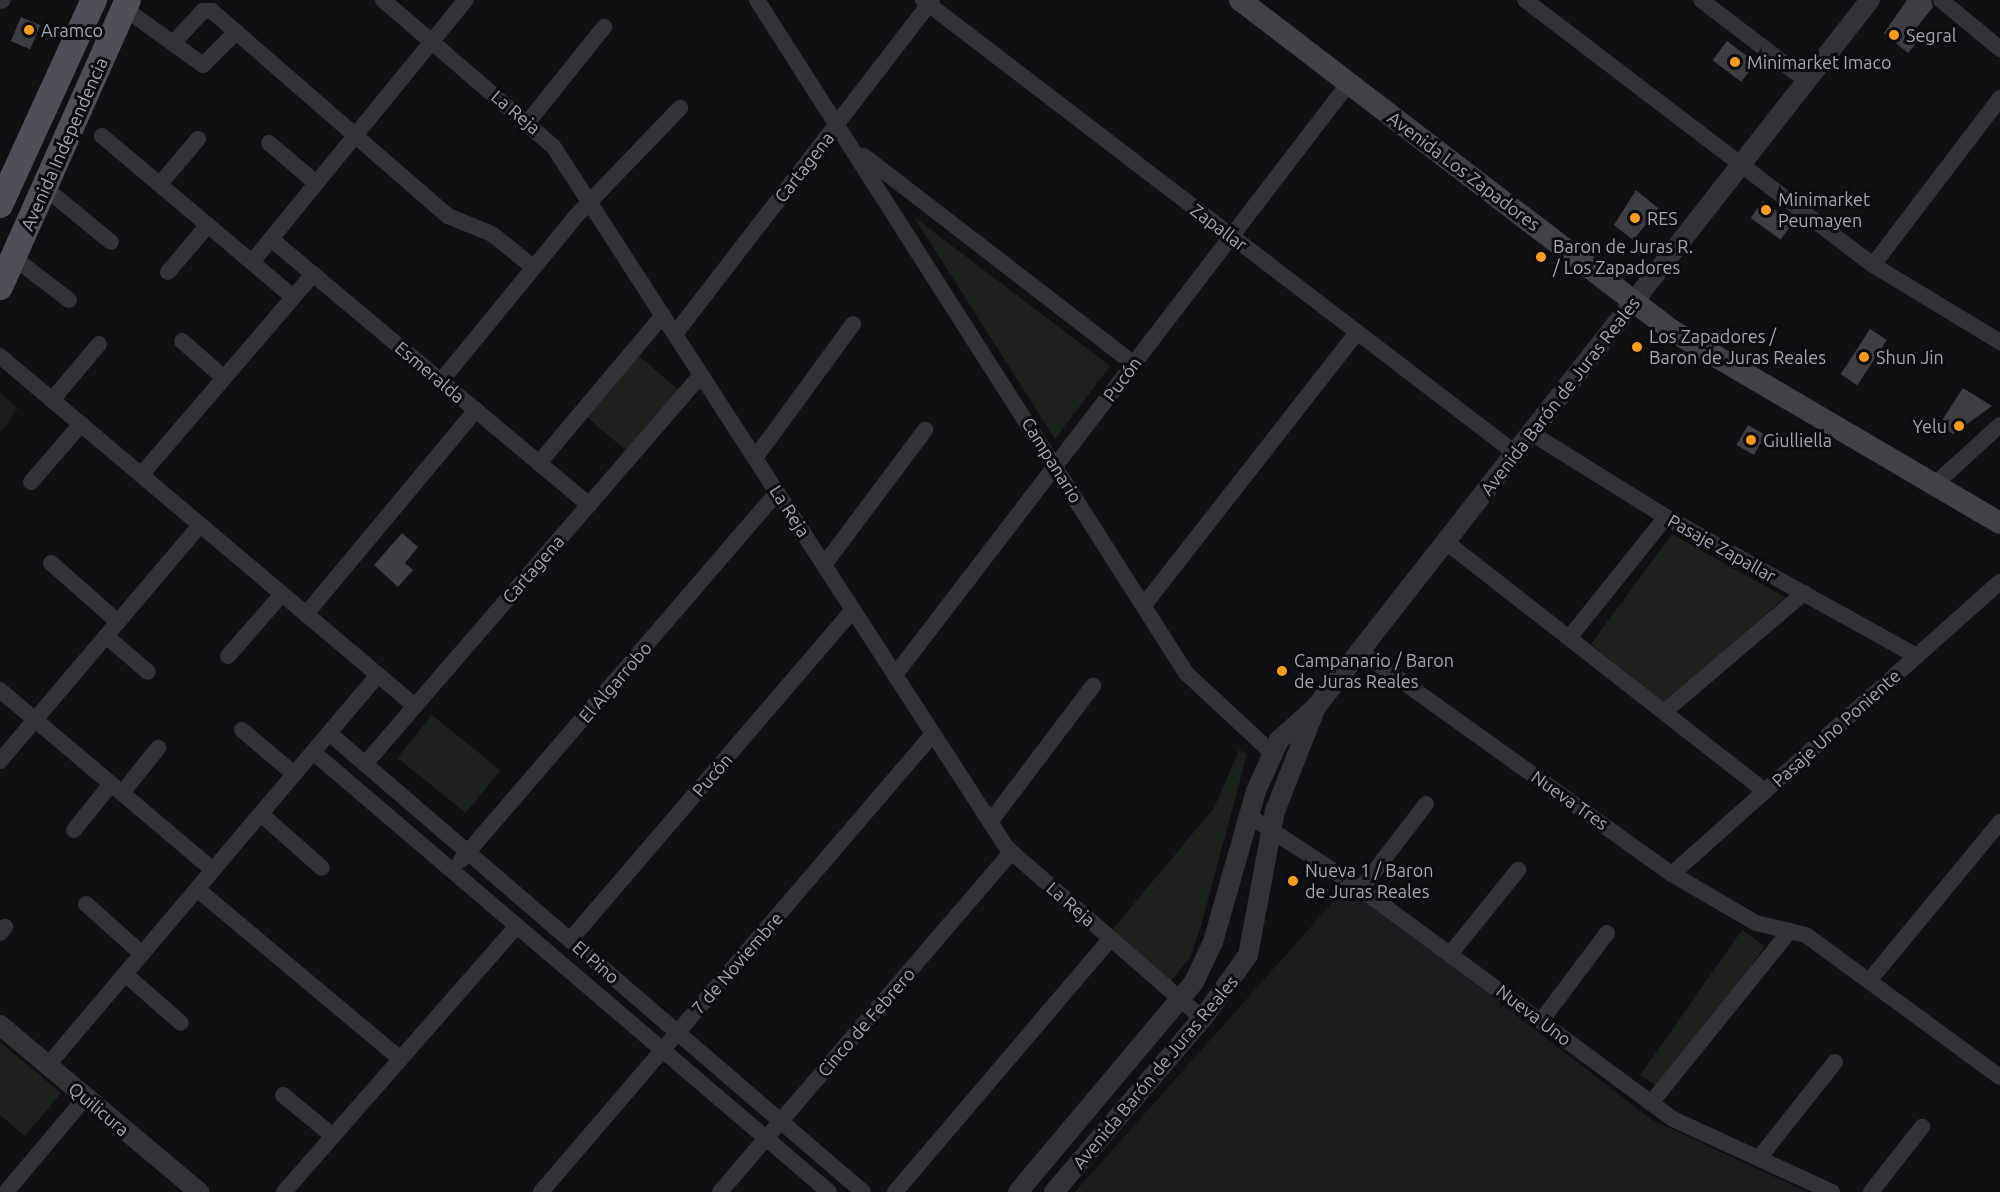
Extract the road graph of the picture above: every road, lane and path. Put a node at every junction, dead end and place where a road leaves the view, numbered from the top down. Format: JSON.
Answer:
{"nodes":[{"id":1,"x":92,"y":0,"type":"edge"},
{"id":2,"x":383,"y":0,"type":"edge"},
{"id":3,"x":466,"y":0,"type":"edge"},
{"id":4,"x":757,"y":0,"type":"edge"},
{"id":5,"x":1240,"y":0,"type":"edge"},
{"id":6,"x":1525,"y":0,"type":"edge"},
{"id":7,"x":1701,"y":0,"type":"edge"},
{"id":8,"x":1870,"y":0,"type":"edge"},
{"id":9,"x":1941,"y":0,"type":"edge"},
{"id":10,"x":928,"y":2,"type":"edge"},
{"id":11,"x":126,"y":4,"type":"edge"},
{"id":12,"x":604,"y":27,"type":"dead end"},
{"id":13,"x":236,"y":32,"type":"junction"},
{"id":14,"x":174,"y":42,"type":"junction"},
{"id":15,"x":433,"y":42,"type":"junction"},
{"id":16,"x":2000,"y":49,"type":"edge"},
{"id":17,"x":1807,"y":81,"type":"junction"},
{"id":18,"x":1349,"y":84,"type":"junction"},
{"id":19,"x":2000,"y":98,"type":"edge"},
{"id":20,"x":680,"y":108,"type":"dead end"},
{"id":21,"x":528,"y":122,"type":"junction"},
{"id":22,"x":837,"y":124,"type":"junction"},
{"id":23,"x":102,"y":136,"type":"dead end"},
{"id":24,"x":355,"y":137,"type":"junction"},
{"id":25,"x":198,"y":139,"type":"dead end"},
{"id":26,"x":269,"y":143,"type":"dead end"},
{"id":27,"x":854,"y":148,"type":"junction"},
{"id":28,"x":1742,"y":164,"type":"junction"},
{"id":29,"x":316,"y":183,"type":"junction"},
{"id":30,"x":160,"y":184,"type":"junction"},
{"id":31,"x":45,"y":188,"type":"junction"},
{"id":32,"x":591,"y":203,"type":"junction"},
{"id":33,"x":0,"y":205,"type":"edge"},
{"id":34,"x":208,"y":225,"type":"junction"},
{"id":35,"x":1232,"y":236,"type":"junction"},
{"id":36,"x":271,"y":239,"type":"junction"},
{"id":37,"x":111,"y":242,"type":"dead end"},
{"id":38,"x":14,"y":258,"type":"junction"},
{"id":39,"x":252,"y":262,"type":"junction"},
{"id":40,"x":1873,"y":265,"type":"junction"},
{"id":41,"x":534,"y":267,"type":"junction"},
{"id":42,"x":168,"y":272,"type":"dead end"},
{"id":43,"x":313,"y":274,"type":"junction"},
{"id":44,"x":0,"y":287,"type":"edge"},
{"id":45,"x":293,"y":297,"type":"junction"},
{"id":46,"x":69,"y":300,"type":"dead end"},
{"id":47,"x":1634,"y":302,"type":"junction"},
{"id":48,"x":663,"y":315,"type":"junction"},
{"id":49,"x":853,"y":324,"type":"dead end"},
{"id":50,"x":1357,"y":332,"type":"junction"},
{"id":51,"x":675,"y":334,"type":"junction"},
{"id":52,"x":182,"y":341,"type":"dead end"},
{"id":53,"x":2000,"y":342,"type":"edge"},
{"id":54,"x":99,"y":344,"type":"dead end"},
{"id":55,"x":0,"y":356,"type":"edge"},
{"id":56,"x":1134,"y":364,"type":"junction"},
{"id":57,"x":701,"y":375,"type":"junction"},
{"id":58,"x":224,"y":378,"type":"junction"},
{"id":59,"x":441,"y":381,"type":"junction"},
{"id":60,"x":52,"y":400,"type":"junction"},
{"id":61,"x":476,"y":410,"type":"junction"},
{"id":62,"x":81,"y":424,"type":"junction"},
{"id":63,"x":2000,"y":425,"type":"edge"},
{"id":64,"x":925,"y":430,"type":"dead end"},
{"id":65,"x":1531,"y":433,"type":"junction"},
{"id":66,"x":1515,"y":453,"type":"junction"},
{"id":67,"x":755,"y":458,"type":"junction"},
{"id":68,"x":538,"y":463,"type":"junction"},
{"id":69,"x":1056,"y":466,"type":"junction"},
{"id":70,"x":141,"y":475,"type":"junction"},
{"id":71,"x":31,"y":482,"type":"dead end"},
{"id":72,"x":1934,"y":484,"type":"junction"},
{"id":73,"x":777,"y":492,"type":"junction"},
{"id":74,"x":589,"y":505,"type":"junction"},
{"id":75,"x":1666,"y":517,"type":"junction"},
{"id":76,"x":2000,"y":523,"type":"edge"},
{"id":77,"x":200,"y":525,"type":"junction"},
{"id":78,"x":1446,"y":542,"type":"junction"},
{"id":79,"x":51,"y":563,"type":"dead end"},
{"id":80,"x":824,"y":565,"type":"junction"},
{"id":81,"x":2000,"y":582,"type":"edge"},
{"id":82,"x":1804,"y":593,"type":"junction"},
{"id":83,"x":282,"y":594,"type":"junction"},
{"id":84,"x":1144,"y":605,"type":"junction"},
{"id":85,"x":853,"y":610,"type":"junction"},
{"id":86,"x":306,"y":614,"type":"junction"},
{"id":87,"x":118,"y":622,"type":"junction"},
{"id":88,"x":106,"y":636,"type":"junction"},
{"id":89,"x":1569,"y":638,"type":"junction"},
{"id":90,"x":1360,"y":651,"type":"junction"},
{"id":91,"x":228,"y":656,"type":"dead end"},
{"id":92,"x":1917,"y":656,"type":"junction"},
{"id":93,"x":148,"y":672,"type":"dead end"},
{"id":94,"x":378,"y":675,"type":"junction"},
{"id":95,"x":895,"y":675,"type":"junction"},
{"id":96,"x":1093,"y":686,"type":"dead end"},
{"id":97,"x":0,"y":690,"type":"edge"},
{"id":98,"x":415,"y":706,"type":"junction"},
{"id":99,"x":1317,"y":707,"type":"junction"},
{"id":100,"x":1664,"y":712,"type":"junction"},
{"id":101,"x":35,"y":720,"type":"junction"},
{"id":102,"x":242,"y":730,"type":"dead end"},
{"id":103,"x":329,"y":733,"type":"junction"},
{"id":104,"x":933,"y":734,"type":"junction"},
{"id":105,"x":158,"y":748,"type":"dead end"},
{"id":106,"x":313,"y":752,"type":"junction"},
{"id":107,"x":1272,"y":753,"type":"junction"},
{"id":108,"x":0,"y":761,"type":"edge"},
{"id":109,"x":366,"y":764,"type":"junction"},
{"id":110,"x":294,"y":774,"type":"junction"},
{"id":111,"x":117,"y":789,"type":"junction"},
{"id":112,"x":1765,"y":791,"type":"junction"},
{"id":113,"x":1426,"y":804,"type":"dead end"},
{"id":114,"x":261,"y":814,"type":"junction"},
{"id":115,"x":1248,"y":815,"type":"junction"},
{"id":116,"x":990,"y":822,"type":"junction"},
{"id":117,"x":2000,"y":822,"type":"edge"},
{"id":118,"x":74,"y":830,"type":"dead end"},
{"id":119,"x":1271,"y":830,"type":"junction"},
{"id":120,"x":468,"y":852,"type":"junction"},
{"id":121,"x":1011,"y":853,"type":"junction"},
{"id":122,"x":322,"y":868,"type":"dead end"},
{"id":123,"x":213,"y":870,"type":"junction"},
{"id":124,"x":1518,"y":870,"type":"dead end"},
{"id":125,"x":452,"y":871,"type":"junction"},
{"id":126,"x":1672,"y":874,"type":"junction"},
{"id":127,"x":197,"y":889,"type":"junction"},
{"id":128,"x":1361,"y":889,"type":"junction"},
{"id":129,"x":86,"y":904,"type":"dead end"},
{"id":130,"x":517,"y":926,"type":"junction"},
{"id":131,"x":1790,"y":931,"type":"junction"},
{"id":132,"x":1607,"y":933,"type":"dead end"},
{"id":133,"x":1111,"y":938,"type":"junction"},
{"id":134,"x":570,"y":940,"type":"junction"},
{"id":135,"x":1451,"y":953,"type":"junction"},
{"id":136,"x":142,"y":954,"type":"junction"},
{"id":137,"x":125,"y":974,"type":"junction"},
{"id":138,"x":1869,"y":981,"type":"junction"},
{"id":139,"x":1182,"y":999,"type":"junction"},
{"id":140,"x":1203,"y":1018,"type":"junction"},
{"id":141,"x":1540,"y":1021,"type":"junction"},
{"id":142,"x":181,"y":1023,"type":"dead end"},
{"id":143,"x":0,"y":1025,"type":"edge"},
{"id":144,"x":678,"y":1032,"type":"junction"},
{"id":145,"x":663,"y":1050,"type":"junction"},
{"id":146,"x":400,"y":1059,"type":"junction"},
{"id":147,"x":1835,"y":1062,"type":"dead end"},
{"id":148,"x":48,"y":1065,"type":"junction"},
{"id":149,"x":2000,"y":1077,"type":"edge"},
{"id":150,"x":283,"y":1095,"type":"dead end"},
{"id":151,"x":86,"y":1097,"type":"junction"},
{"id":152,"x":1652,"y":1103,"type":"junction"},
{"id":153,"x":781,"y":1121,"type":"junction"},
{"id":154,"x":1922,"y":1127,"type":"dead end"},
{"id":155,"x":333,"y":1136,"type":"junction"},
{"id":156,"x":766,"y":1138,"type":"junction"},
{"id":157,"x":1760,"y":1157,"type":"junction"},
{"id":158,"x":193,"y":1190,"type":"edge"},
{"id":159,"x":6,"y":1192,"type":"edge"},
{"id":160,"x":284,"y":1192,"type":"edge"},
{"id":161,"x":541,"y":1192,"type":"edge"},
{"id":162,"x":720,"y":1192,"type":"edge"},
{"id":163,"x":829,"y":1192,"type":"edge"},
{"id":164,"x":863,"y":1192,"type":"edge"},
{"id":165,"x":895,"y":1192,"type":"edge"},
{"id":166,"x":1017,"y":1192,"type":"edge"},
{"id":167,"x":1054,"y":1192,"type":"edge"},
{"id":168,"x":1832,"y":1192,"type":"edge"},
{"id":169,"x":1871,"y":1192,"type":"edge"}],
"edges":[{"from":1,"to":33,"type":"main road","name":"Avenida Independencia"},
{"from":2,"to":15,"type":"street","name":"La Reja"},
{"from":3,"to":15,"type":"street"},
{"from":4,"to":22,"type":"street","name":"Campanario"},
{"from":5,"to":18,"type":"main road","name":"Avenida Los Zapadores"},
{"from":6,"to":28,"type":"street"},
{"from":7,"to":17,"type":"street"},
{"from":8,"to":17,"type":"street","name":"Avenida Barón de Juras Reales"},
{"from":9,"to":16,"type":"street"},
{"from":10,"to":22,"type":"street","name":"Cartagena"},
{"from":10,"to":35,"type":"street","name":"Zapallar"},
{"from":11,"to":14,"type":"street"},
{"from":11,"to":31,"type":"main road","name":"Avenida Independencia"},
{"from":12,"to":21,"type":"street"},
{"from":13,"to":14,"type":"street"},
{"from":13,"to":14,"type":"street"},
{"from":13,"to":24,"type":"street"},
{"from":15,"to":21,"type":"street","name":"La Reja"},
{"from":15,"to":24,"type":"street"},
{"from":17,"to":28,"type":"street","name":"Avenida Barón de Juras Reales"},
{"from":18,"to":35,"type":"street","name":"Pucón"},
{"from":18,"to":47,"type":"main road","name":"Avenida Los Zapadores"},
{"from":19,"to":40,"type":"street"},
{"from":20,"to":32,"type":"street"},
{"from":21,"to":32,"type":"street","name":"La Reja"},
{"from":22,"to":27,"type":"street","name":"Campanario"},
{"from":22,"to":51,"type":"street","name":"Cartagena"},
{"from":23,"to":30,"type":"street"},
{"from":24,"to":29,"type":"street"},
{"from":24,"to":41,"type":"street"},
{"from":25,"to":30,"type":"street"},
{"from":26,"to":29,"type":"street"},
{"from":27,"to":56,"type":"street","name":"Campanario"},
{"from":27,"to":69,"type":"street","name":"Campanario"},
{"from":28,"to":40,"type":"street"},
{"from":28,"to":47,"type":"street","name":"Avenida Barón de Juras Reales"},
{"from":29,"to":36,"type":"street"},
{"from":30,"to":34,"type":"street"},
{"from":31,"to":37,"type":"street"},
{"from":31,"to":38,"type":"main road","name":"Avenida Independencia"},
{"from":32,"to":41,"type":"street"},
{"from":32,"to":48,"type":"street","name":"La Reja"},
{"from":34,"to":39,"type":"street"},
{"from":34,"to":42,"type":"street"},
{"from":35,"to":50,"type":"street","name":"Zapallar"},
{"from":35,"to":56,"type":"street","name":"Pucón"},
{"from":36,"to":39,"type":"street"},
{"from":36,"to":43,"type":"street","name":"Esmeralda"},
{"from":38,"to":44,"type":"main road","name":"Avenida Independencia"},
{"from":38,"to":46,"type":"street"},
{"from":39,"to":45,"type":"street"},
{"from":40,"to":53,"type":"street"},
{"from":41,"to":59,"type":"street"},
{"from":43,"to":45,"type":"street"},
{"from":43,"to":59,"type":"street","name":"Esmeralda"},
{"from":45,"to":58,"type":"street"},
{"from":47,"to":65,"type":"street","name":"Avenida Barón de Juras Reales"},
{"from":47,"to":72,"type":"main road","name":"Avenida Los Zapadores"},
{"from":48,"to":51,"type":"street","name":"La Reja"},
{"from":48,"to":68,"type":"street"},
{"from":49,"to":67,"type":"street"},
{"from":50,"to":66,"type":"street","name":"Zapallar"},
{"from":50,"to":84,"type":"street"},
{"from":51,"to":57,"type":"street","name":"La Reja"},
{"from":52,"to":58,"type":"street"},
{"from":54,"to":60,"type":"street"},
{"from":55,"to":60,"type":"street"},
{"from":56,"to":69,"type":"street","name":"Pucón"},
{"from":57,"to":67,"type":"street","name":"La Reja"},
{"from":57,"to":74,"type":"street","name":"Cartagena"},
{"from":58,"to":70,"type":"street"},
{"from":59,"to":61,"type":"street","name":"Esmeralda"},
{"from":60,"to":62,"type":"street"},
{"from":61,"to":68,"type":"street","name":"Esmeralda"},
{"from":61,"to":86,"type":"street"},
{"from":62,"to":70,"type":"street"},
{"from":62,"to":71,"type":"street"},
{"from":63,"to":72,"type":"street"},
{"from":64,"to":80,"type":"street"},
{"from":65,"to":66,"type":"street","name":"Avenida Barón de Juras Reales"},
{"from":65,"to":75,"type":"street","name":"Pasaje Zapallar"},
{"from":66,"to":78,"type":"street","name":"Avenida Barón de Juras Reales"},
{"from":67,"to":73,"type":"street","name":"La Reja"},
{"from":68,"to":74,"type":"street","name":"Esmeralda"},
{"from":69,"to":84,"type":"street","name":"Campanario"},
{"from":69,"to":95,"type":"street","name":"Pucón"},
{"from":70,"to":77,"type":"street"},
{"from":72,"to":76,"type":"main road","name":"Avenida Los Zapadores"},
{"from":73,"to":80,"type":"street","name":"La Reja"},
{"from":73,"to":120,"type":"street","name":"El Algarrobo"},
{"from":74,"to":98,"type":"street","name":"Cartagena"},
{"from":75,"to":82,"type":"street","name":"Pasaje Zapallar"},
{"from":75,"to":89,"type":"street"},
{"from":77,"to":83,"type":"street"},
{"from":77,"to":87,"type":"street"},
{"from":78,"to":89,"type":"street"},
{"from":78,"to":90,"type":"street","name":"Avenida Barón de Juras Reales"},
{"from":79,"to":87,"type":"street"},
{"from":80,"to":85,"type":"street","name":"La Reja"},
{"from":81,"to":92,"type":"street","name":"Pasaje Uno Poniente"},
{"from":82,"to":92,"type":"street","name":"Pasaje Zapallar"},
{"from":82,"to":100,"type":"street"},
{"from":83,"to":86,"type":"street"},
{"from":83,"to":91,"type":"street"},
{"from":84,"to":107,"type":"street","name":"Campanario"},
{"from":85,"to":95,"type":"street","name":"La Reja"},
{"from":85,"to":134,"type":"street","name":"Pucón"},
{"from":86,"to":94,"type":"street"},
{"from":87,"to":88,"type":"street"},
{"from":88,"to":93,"type":"street"},
{"from":88,"to":101,"type":"street"},
{"from":89,"to":100,"type":"street"},
{"from":90,"to":99,"type":"street","name":"Avenida Barón de Juras Reales"},
{"from":90,"to":126,"type":"street","name":"Nueva Tres"},
{"from":92,"to":112,"type":"street","name":"Pasaje Uno Poniente"},
{"from":94,"to":98,"type":"street"},
{"from":94,"to":103,"type":"street"},
{"from":95,"to":104,"type":"street","name":"La Reja"},
{"from":96,"to":116,"type":"street"},
{"from":97,"to":101,"type":"street"},
{"from":98,"to":109,"type":"street","name":"Cartagena"},
{"from":99,"to":107,"type":"street","name":"Avenida Barón de Juras Reales"},
{"from":99,"to":119,"type":"street","name":"Avenida Barón de Juras Reales"},
{"from":100,"to":112,"type":"street"},
{"from":101,"to":108,"type":"street"},
{"from":101,"to":111,"type":"street"},
{"from":102,"to":110,"type":"street"},
{"from":103,"to":106,"type":"street"},
{"from":103,"to":109,"type":"street","name":"El Pino"},
{"from":104,"to":116,"type":"street","name":"La Reja"},
{"from":104,"to":144,"type":"street","name":"7 de Noviembre"},
{"from":105,"to":111,"type":"street"},
{"from":106,"to":110,"type":"street"},
{"from":106,"to":125,"type":"street","name":"El Pino"},
{"from":107,"to":115,"type":"street","name":"Avenida Barón de Juras Reales"},
{"from":109,"to":120,"type":"street","name":"El Pino"},
{"from":110,"to":114,"type":"street"},
{"from":111,"to":118,"type":"street"},
{"from":111,"to":123,"type":"street"},
{"from":112,"to":126,"type":"street","name":"Pasaje Uno Poniente"},
{"from":113,"to":128,"type":"street"},
{"from":114,"to":122,"type":"street"},
{"from":114,"to":123,"type":"street"},
{"from":115,"to":119,"type":"street","name":"Nueva Uno"},
{"from":115,"to":139,"type":"street","name":"Avenida Barón de Juras Reales"},
{"from":116,"to":121,"type":"street","name":"La Reja"},
{"from":117,"to":138,"type":"street"},
{"from":119,"to":128,"type":"street","name":"Nueva Uno"},
{"from":119,"to":140,"type":"street","name":"Avenida Barón de Juras Reales"},
{"from":120,"to":125,"type":"street","name":"El Algarrobo"},
{"from":120,"to":134,"type":"street","name":"El Pino"},
{"from":121,"to":133,"type":"street","name":"La Reja"},
{"from":121,"to":153,"type":"street","name":"Cinco de Febrero"},
{"from":123,"to":127,"type":"street"},
{"from":124,"to":135,"type":"street"},
{"from":125,"to":130,"type":"street","name":"El Pino"},
{"from":126,"to":131,"type":"street","name":"Nueva Tres"},
{"from":127,"to":136,"type":"street"},
{"from":127,"to":146,"type":"street"},
{"from":128,"to":135,"type":"street","name":"Nueva Uno"},
{"from":129,"to":136,"type":"street"},
{"from":130,"to":145,"type":"street","name":"El Pino"},
{"from":130,"to":146,"type":"street"},
{"from":131,"to":138,"type":"street","name":"Nueva Tres"},
{"from":131,"to":152,"type":"street"},
{"from":132,"to":141,"type":"street"},
{"from":133,"to":139,"type":"street","name":"La Reja"},
{"from":133,"to":165,"type":"street"},
{"from":134,"to":144,"type":"street","name":"El Pino"},
{"from":135,"to":141,"type":"street","name":"Nueva Uno"},
{"from":136,"to":137,"type":"street"},
{"from":137,"to":142,"type":"street"},
{"from":137,"to":148,"type":"street"},
{"from":138,"to":149,"type":"street","name":"Nueva Tres"},
{"from":139,"to":140,"type":"street","name":"La Reja"},
{"from":139,"to":166,"type":"street","name":"Avenida Barón de Juras Reales"},
{"from":140,"to":167,"type":"street","name":"Avenida Barón de Juras Reales"},
{"from":141,"to":152,"type":"street","name":"Nueva Uno"},
{"from":143,"to":148,"type":"street","name":"Quilicura"},
{"from":144,"to":145,"type":"street","name":"7 de Noviembre"},
{"from":144,"to":153,"type":"street","name":"El Pino"},
{"from":145,"to":156,"type":"street","name":"El Pino"},
{"from":145,"to":161,"type":"street","name":"7 de Noviembre"},
{"from":146,"to":155,"type":"street"},
{"from":147,"to":157,"type":"street"},
{"from":148,"to":151,"type":"street","name":"Quilicura"},
{"from":150,"to":155,"type":"street"},
{"from":151,"to":158,"type":"street","name":"Quilicura"},
{"from":151,"to":159,"type":"street"},
{"from":152,"to":157,"type":"street","name":"Nueva Uno"},
{"from":153,"to":156,"type":"street","name":"Cinco de Febrero"},
{"from":153,"to":164,"type":"street","name":"El Pino"},
{"from":154,"to":169,"type":"street"},
{"from":155,"to":160,"type":"street"},
{"from":156,"to":162,"type":"street","name":"Cinco de Febrero"},
{"from":156,"to":163,"type":"street","name":"El Pino"},
{"from":157,"to":168,"type":"street","name":"Nueva Uno"}]}
